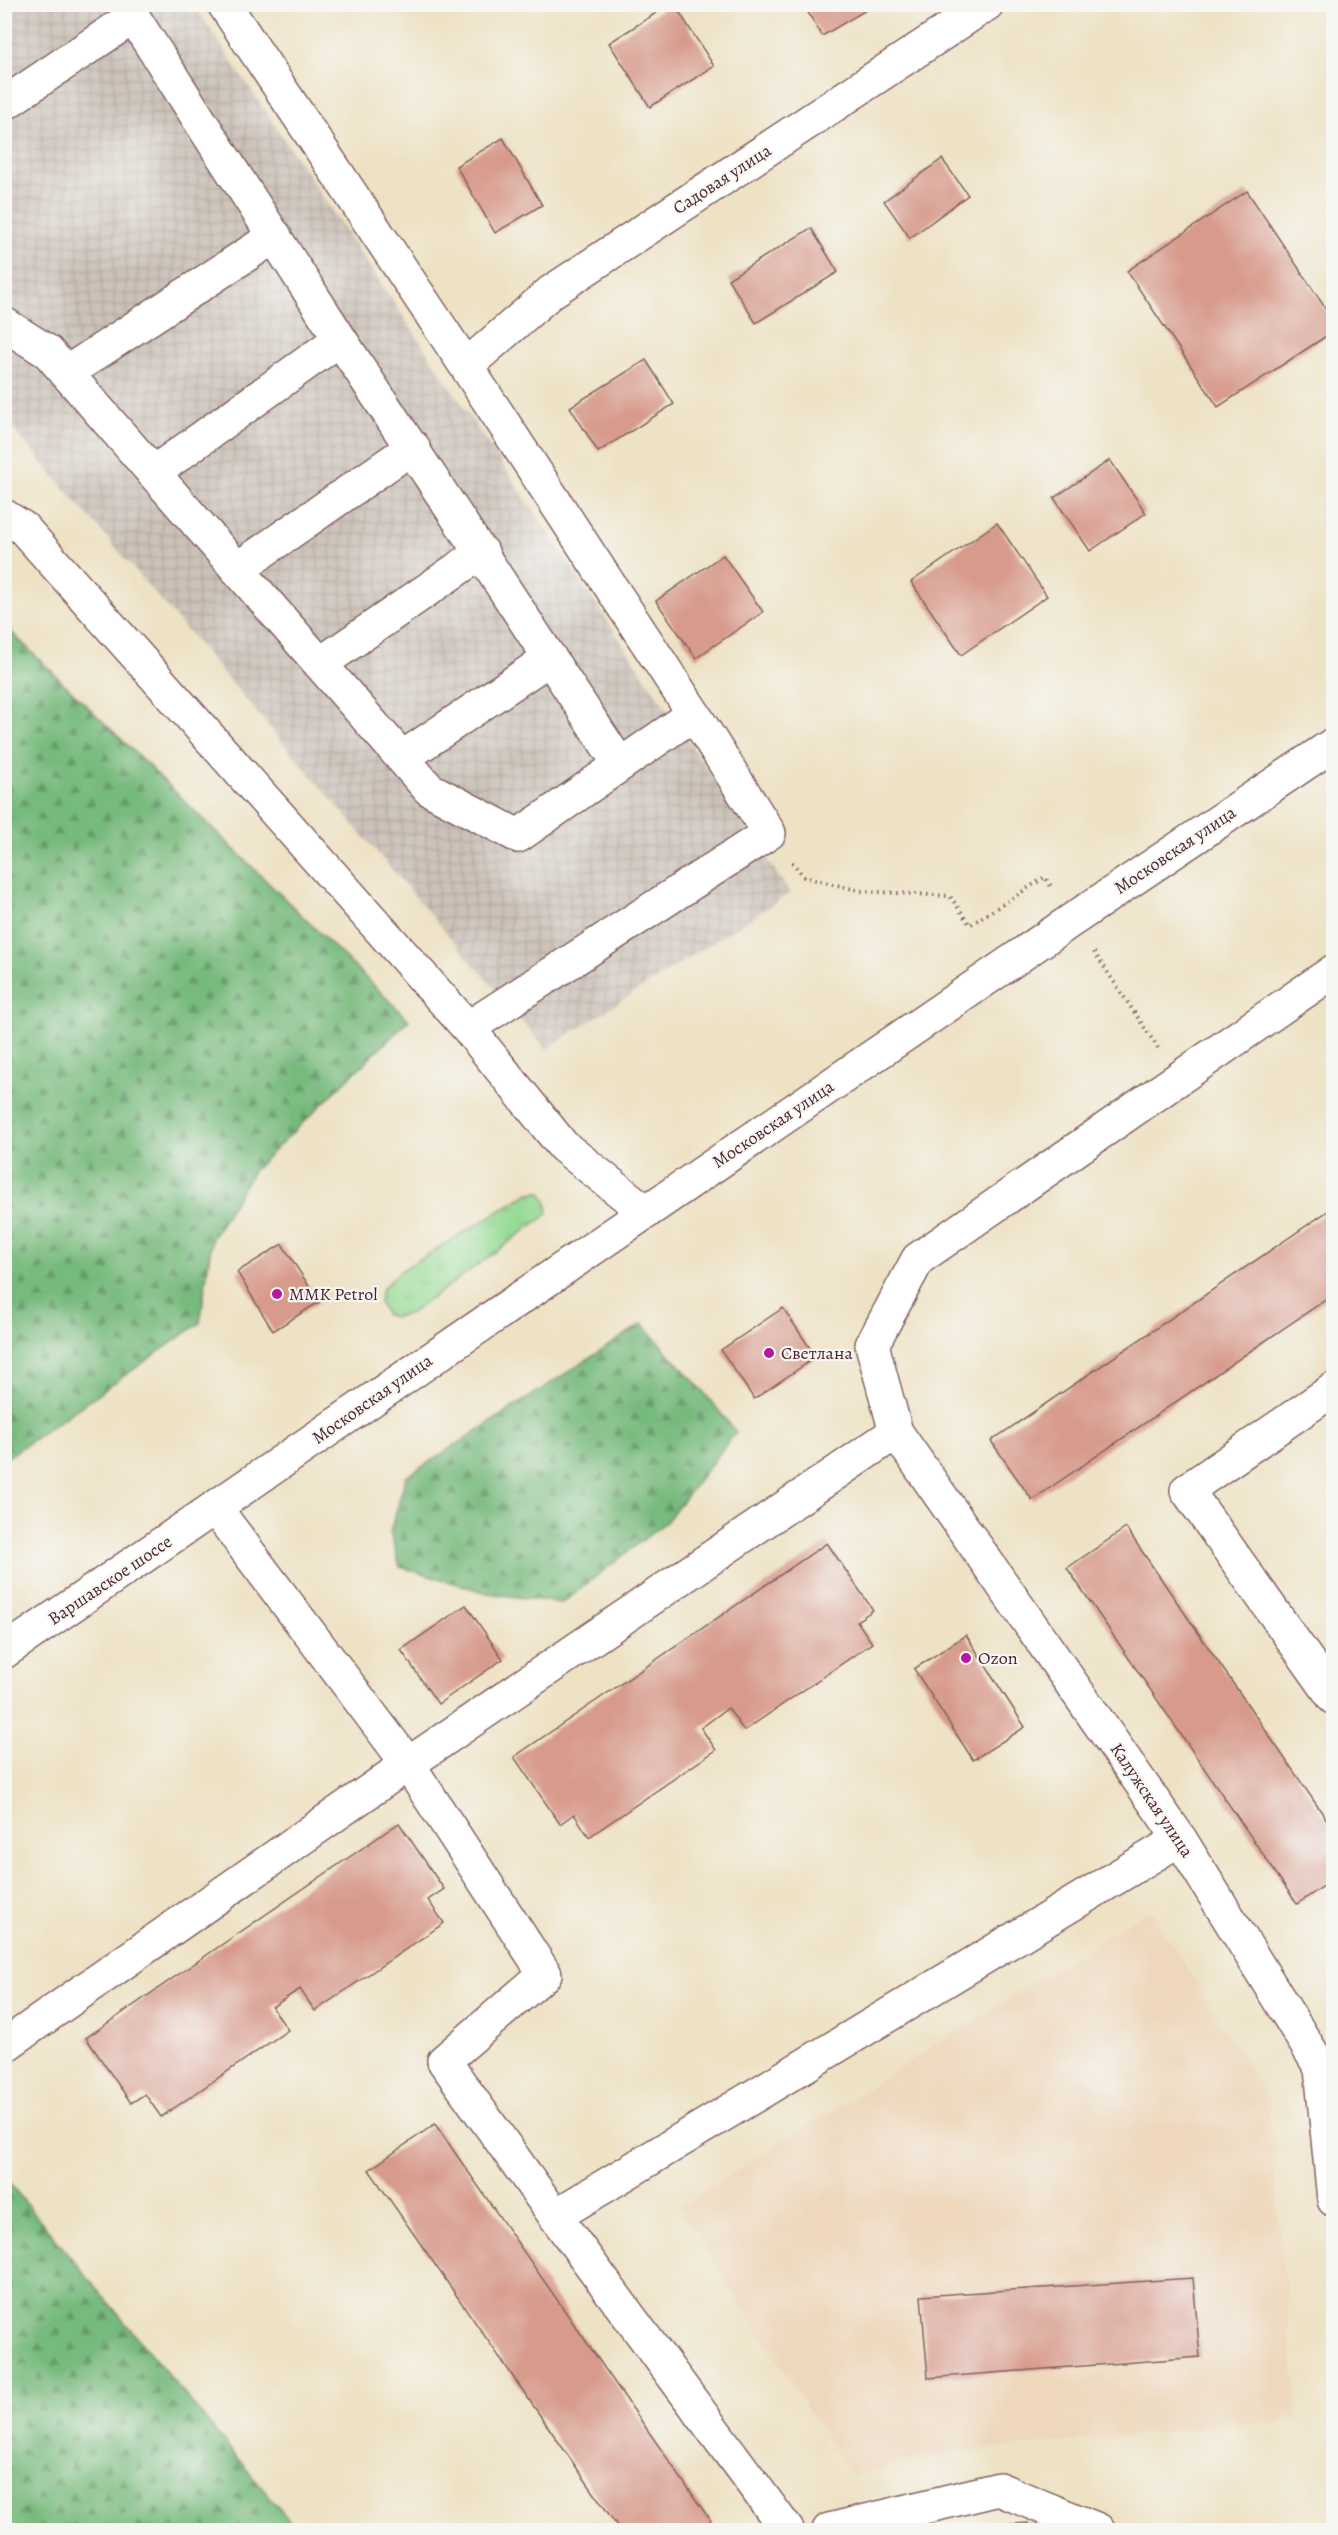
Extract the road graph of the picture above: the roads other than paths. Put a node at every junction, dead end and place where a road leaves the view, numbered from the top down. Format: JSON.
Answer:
{"nodes":[{"id":1,"x":224,"y":4,"type":"edge"},
{"id":2,"x":987,"y":4,"type":"edge"},
{"id":3,"x":129,"y":11,"type":"edge"},
{"id":4,"x":4,"y":104,"type":"edge"},
{"id":5,"x":275,"y":236,"type":"junction"},
{"id":6,"x":4,"y":324,"type":"edge"},
{"id":7,"x":340,"y":339,"type":"junction"},
{"id":8,"x":466,"y":366,"type":"junction"},
{"id":9,"x":66,"y":373,"type":"junction"},
{"id":10,"x":413,"y":447,"type":"junction"},
{"id":11,"x":153,"y":473,"type":"junction"},
{"id":12,"x":4,"y":516,"type":"edge"},
{"id":13,"x":482,"y":552,"type":"junction"},
{"id":14,"x":237,"y":569,"type":"junction"},
{"id":15,"x":550,"y":658,"type":"junction"},
{"id":16,"x":320,"y":664,"type":"junction"},
{"id":17,"x":694,"y":714,"type":"junction"},
{"id":18,"x":1334,"y":744,"type":"edge"},
{"id":19,"x":402,"y":758,"type":"junction"},
{"id":20,"x":620,"y":765,"type":"junction"},
{"id":21,"x":1334,"y":971,"type":"edge"},
{"id":22,"x":468,"y":1028,"type":"junction"},
{"id":23,"x":646,"y":1212,"type":"junction"},
{"id":24,"x":1334,"y":1389,"type":"edge"},
{"id":25,"x":896,"y":1432,"type":"junction"},
{"id":26,"x":215,"y":1508,"type":"junction"},
{"id":27,"x":4,"y":1652,"type":"edge"},
{"id":28,"x":1334,"y":1698,"type":"edge"},
{"id":29,"x":408,"y":1764,"type":"junction"},
{"id":30,"x":1180,"y":1839,"type":"junction"},
{"id":31,"x":4,"y":2046,"type":"edge"},
{"id":32,"x":1329,"y":2115,"type":"edge"},
{"id":33,"x":1334,"y":2200,"type":"edge"},
{"id":34,"x":555,"y":2216,"type":"junction"},
{"id":35,"x":787,"y":2530,"type":"edge"},
{"id":36,"x":829,"y":2530,"type":"edge"},
{"id":37,"x":1098,"y":2530,"type":"edge"}],
"edges":[{"from":1,"to":8,"type":"main road"},
{"from":2,"to":8,"type":"main road","name":"Садовая улица"},
{"from":3,"to":4,"type":"main road"},
{"from":3,"to":5,"type":"main road"},
{"from":5,"to":7,"type":"main road"},
{"from":5,"to":9,"type":"main road"},
{"from":6,"to":9,"type":"main road"},
{"from":7,"to":10,"type":"main road"},
{"from":7,"to":11,"type":"main road"},
{"from":8,"to":17,"type":"main road"},
{"from":9,"to":11,"type":"main road"},
{"from":10,"to":13,"type":"main road"},
{"from":10,"to":14,"type":"main road"},
{"from":11,"to":14,"type":"main road"},
{"from":12,"to":22,"type":"main road"},
{"from":13,"to":15,"type":"main road"},
{"from":13,"to":16,"type":"main road"},
{"from":14,"to":16,"type":"main road"},
{"from":15,"to":19,"type":"main road"},
{"from":15,"to":20,"type":"main road"},
{"from":16,"to":19,"type":"main road"},
{"from":17,"to":20,"type":"main road"},
{"from":17,"to":22,"type":"main road"},
{"from":18,"to":23,"type":"main road","name":"Московская улица"},
{"from":19,"to":20,"type":"main road"},
{"from":21,"to":25,"type":"main road","name":"Калужская улица"},
{"from":22,"to":23,"type":"main road"},
{"from":23,"to":26,"type":"main road","name":"Московская улица"},
{"from":24,"to":28,"type":"main road"},
{"from":25,"to":29,"type":"main road"},
{"from":25,"to":30,"type":"main road","name":"Калужская улица"},
{"from":26,"to":27,"type":"main road","name":"Варшавское шоссе"},
{"from":26,"to":29,"type":"main road"},
{"from":29,"to":31,"type":"main road"},
{"from":29,"to":34,"type":"main road"},
{"from":30,"to":32,"type":"main road","name":"Калужская улица"},
{"from":30,"to":34,"type":"main road"},
{"from":32,"to":33,"type":"main road","name":"Калужская улица"},
{"from":34,"to":35,"type":"main road"},
{"from":36,"to":37,"type":"main road"}]}
